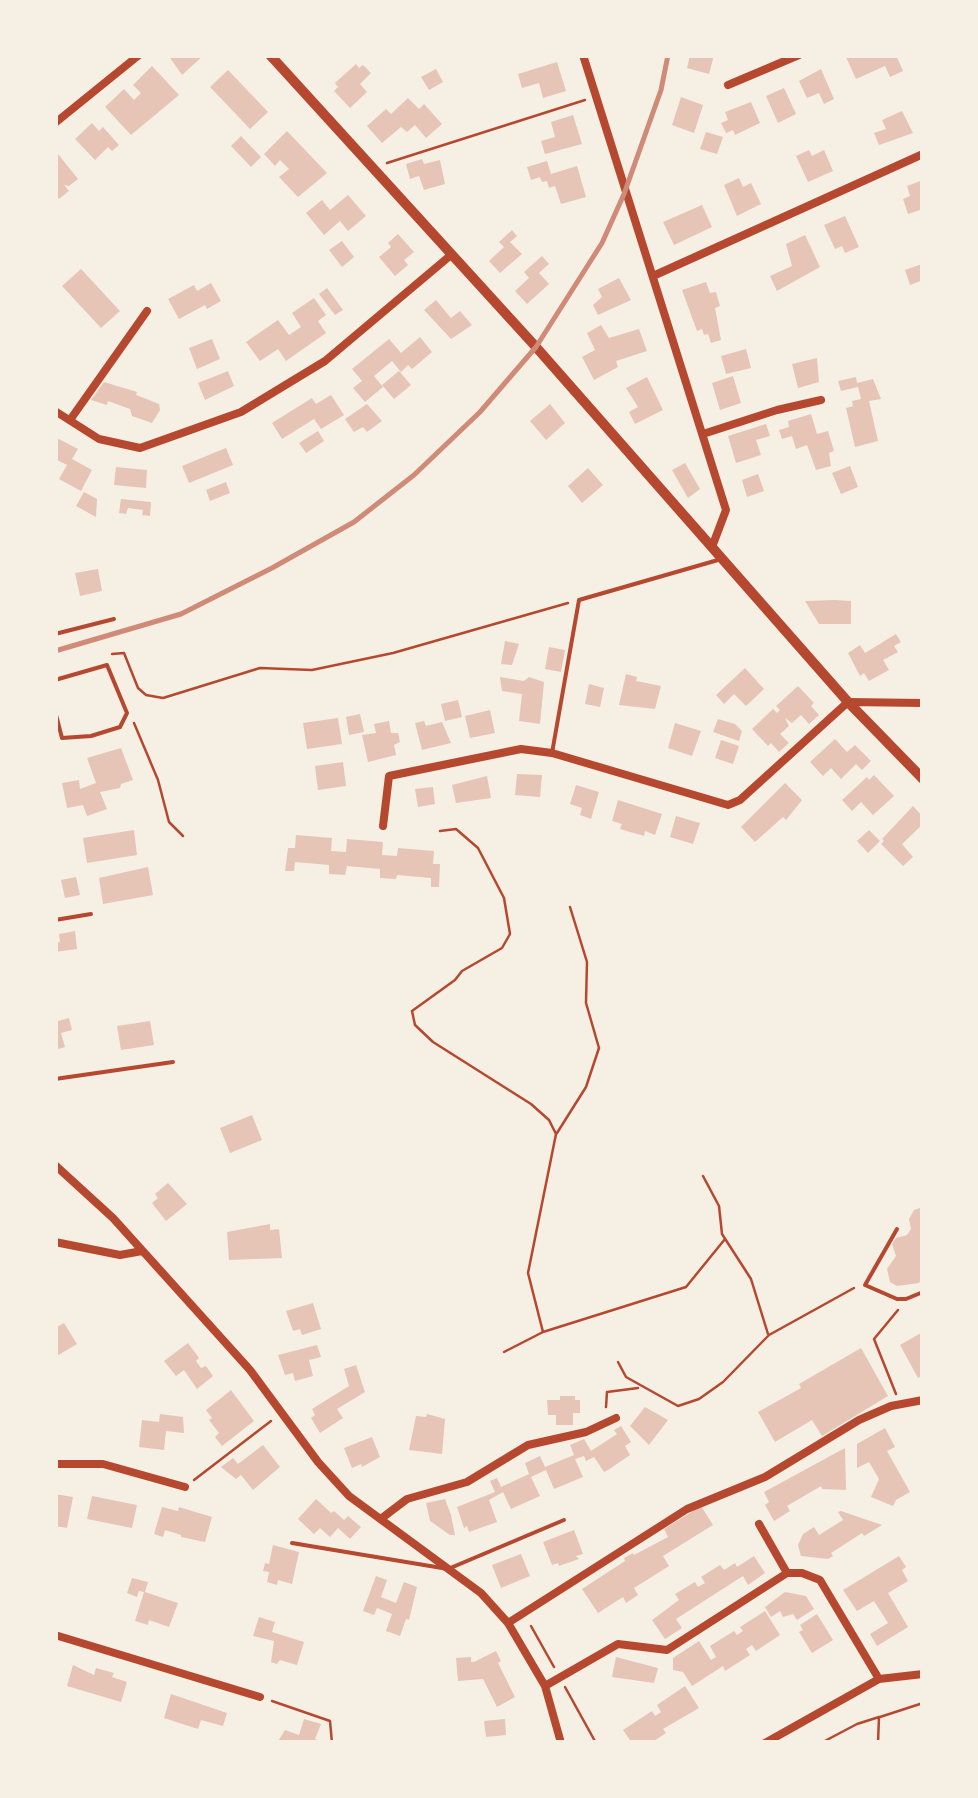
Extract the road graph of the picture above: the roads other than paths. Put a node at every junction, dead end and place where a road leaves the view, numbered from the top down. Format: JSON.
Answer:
{"nodes":[{"id":1,"x":139,"y":55,"type":"edge"},
{"id":2,"x":270,"y":55,"type":"edge"},
{"id":3,"x":583,"y":55,"type":"edge"},
{"id":4,"x":799,"y":55,"type":"edge"},
{"id":5,"x":728,"y":86,"type":"dead end"},
{"id":6,"x":55,"y":123,"type":"edge"},
{"id":7,"x":923,"y":154,"type":"edge"},
{"id":8,"x":451,"y":255,"type":"junction"},
{"id":9,"x":654,"y":276,"type":"junction"},
{"id":10,"x":147,"y":312,"type":"dead end"},
{"id":11,"x":822,"y":400,"type":"dead end"},
{"id":12,"x":55,"y":410,"type":"edge"},
{"id":13,"x":70,"y":420,"type":"junction"},
{"id":14,"x":702,"y":434,"type":"junction"},
{"id":15,"x":712,"y":547,"type":"junction"},
{"id":16,"x":722,"y":559,"type":"junction"},
{"id":17,"x":114,"y":619,"type":"dead end"},
{"id":18,"x":55,"y":634,"type":"edge"},
{"id":19,"x":55,"y":680,"type":"edge"},
{"id":20,"x":848,"y":702,"type":"junction"},
{"id":21,"x":923,"y":703,"type":"edge"},
{"id":22,"x":55,"y":711,"type":"edge"},
{"id":23,"x":552,"y":753,"type":"junction"},
{"id":24,"x":923,"y":779,"type":"edge"},
{"id":25,"x":383,"y":826,"type":"dead end"},
{"id":26,"x":91,"y":914,"type":"dead end"},
{"id":27,"x":55,"y":920,"type":"edge"},
{"id":28,"x":173,"y":1062,"type":"dead end"},
{"id":29,"x":55,"y":1079,"type":"edge"},
{"id":30,"x":55,"y":1164,"type":"edge"},
{"id":31,"x":897,"y":1229,"type":"dead end"},
{"id":32,"x":55,"y":1242,"type":"edge"},
{"id":33,"x":142,"y":1252,"type":"junction"},
{"id":34,"x":923,"y":1292,"type":"edge"},
{"id":35,"x":923,"y":1400,"type":"edge"},
{"id":36,"x":616,"y":1418,"type":"dead end"},
{"id":37,"x":55,"y":1464,"type":"edge"},
{"id":38,"x":185,"y":1487,"type":"road end"},
{"id":39,"x":382,"y":1518,"type":"junction"},
{"id":40,"x":564,"y":1520,"type":"dead end"},
{"id":41,"x":759,"y":1524,"type":"dead end"},
{"id":42,"x":292,"y":1544,"type":"dead end"},
{"id":43,"x":448,"y":1568,"type":"junction"},
{"id":44,"x":787,"y":1573,"type":"junction"},
{"id":45,"x":508,"y":1623,"type":"junction"},
{"id":46,"x":55,"y":1636,"type":"edge"},
{"id":47,"x":923,"y":1674,"type":"edge"},
{"id":48,"x":880,"y":1680,"type":"junction"},
{"id":49,"x":545,"y":1686,"type":"junction"},
{"id":50,"x":260,"y":1698,"type":"road end"},
{"id":51,"x":562,"y":1743,"type":"edge"},
{"id":52,"x":765,"y":1743,"type":"edge"}],
"edges":[{"from":1,"to":6,"type":"street"},
{"from":2,"to":8,"type":"street"},
{"from":3,"to":9,"type":"street"},
{"from":4,"to":5,"type":"street"},
{"from":7,"to":9,"type":"street"},
{"from":8,"to":13,"type":"street"},
{"from":8,"to":15,"type":"street"},
{"from":9,"to":14,"type":"street"},
{"from":10,"to":13,"type":"street"},
{"from":11,"to":14,"type":"street"},
{"from":12,"to":13,"type":"street"},
{"from":14,"to":15,"type":"street"},
{"from":15,"to":16,"type":"street"},
{"from":16,"to":20,"type":"street"},
{"from":16,"to":23,"type":"lane"},
{"from":17,"to":18,"type":"lane"},
{"from":19,"to":22,"type":"lane"},
{"from":20,"to":21,"type":"street"},
{"from":20,"to":23,"type":"street"},
{"from":20,"to":24,"type":"street"},
{"from":23,"to":25,"type":"street"},
{"from":26,"to":27,"type":"lane"},
{"from":28,"to":29,"type":"lane"},
{"from":30,"to":33,"type":"street"},
{"from":31,"to":34,"type":"lane"},
{"from":32,"to":33,"type":"street"},
{"from":33,"to":39,"type":"street"},
{"from":35,"to":45,"type":"street"},
{"from":36,"to":39,"type":"street"},
{"from":37,"to":38,"type":"street"},
{"from":39,"to":43,"type":"street"},
{"from":40,"to":43,"type":"lane"},
{"from":41,"to":44,"type":"street"},
{"from":42,"to":43,"type":"lane"},
{"from":43,"to":45,"type":"street"},
{"from":44,"to":48,"type":"street"},
{"from":44,"to":49,"type":"street"},
{"from":45,"to":49,"type":"street"},
{"from":46,"to":50,"type":"street"},
{"from":47,"to":48,"type":"street"},
{"from":48,"to":52,"type":"street"},
{"from":49,"to":51,"type":"street"}]}
